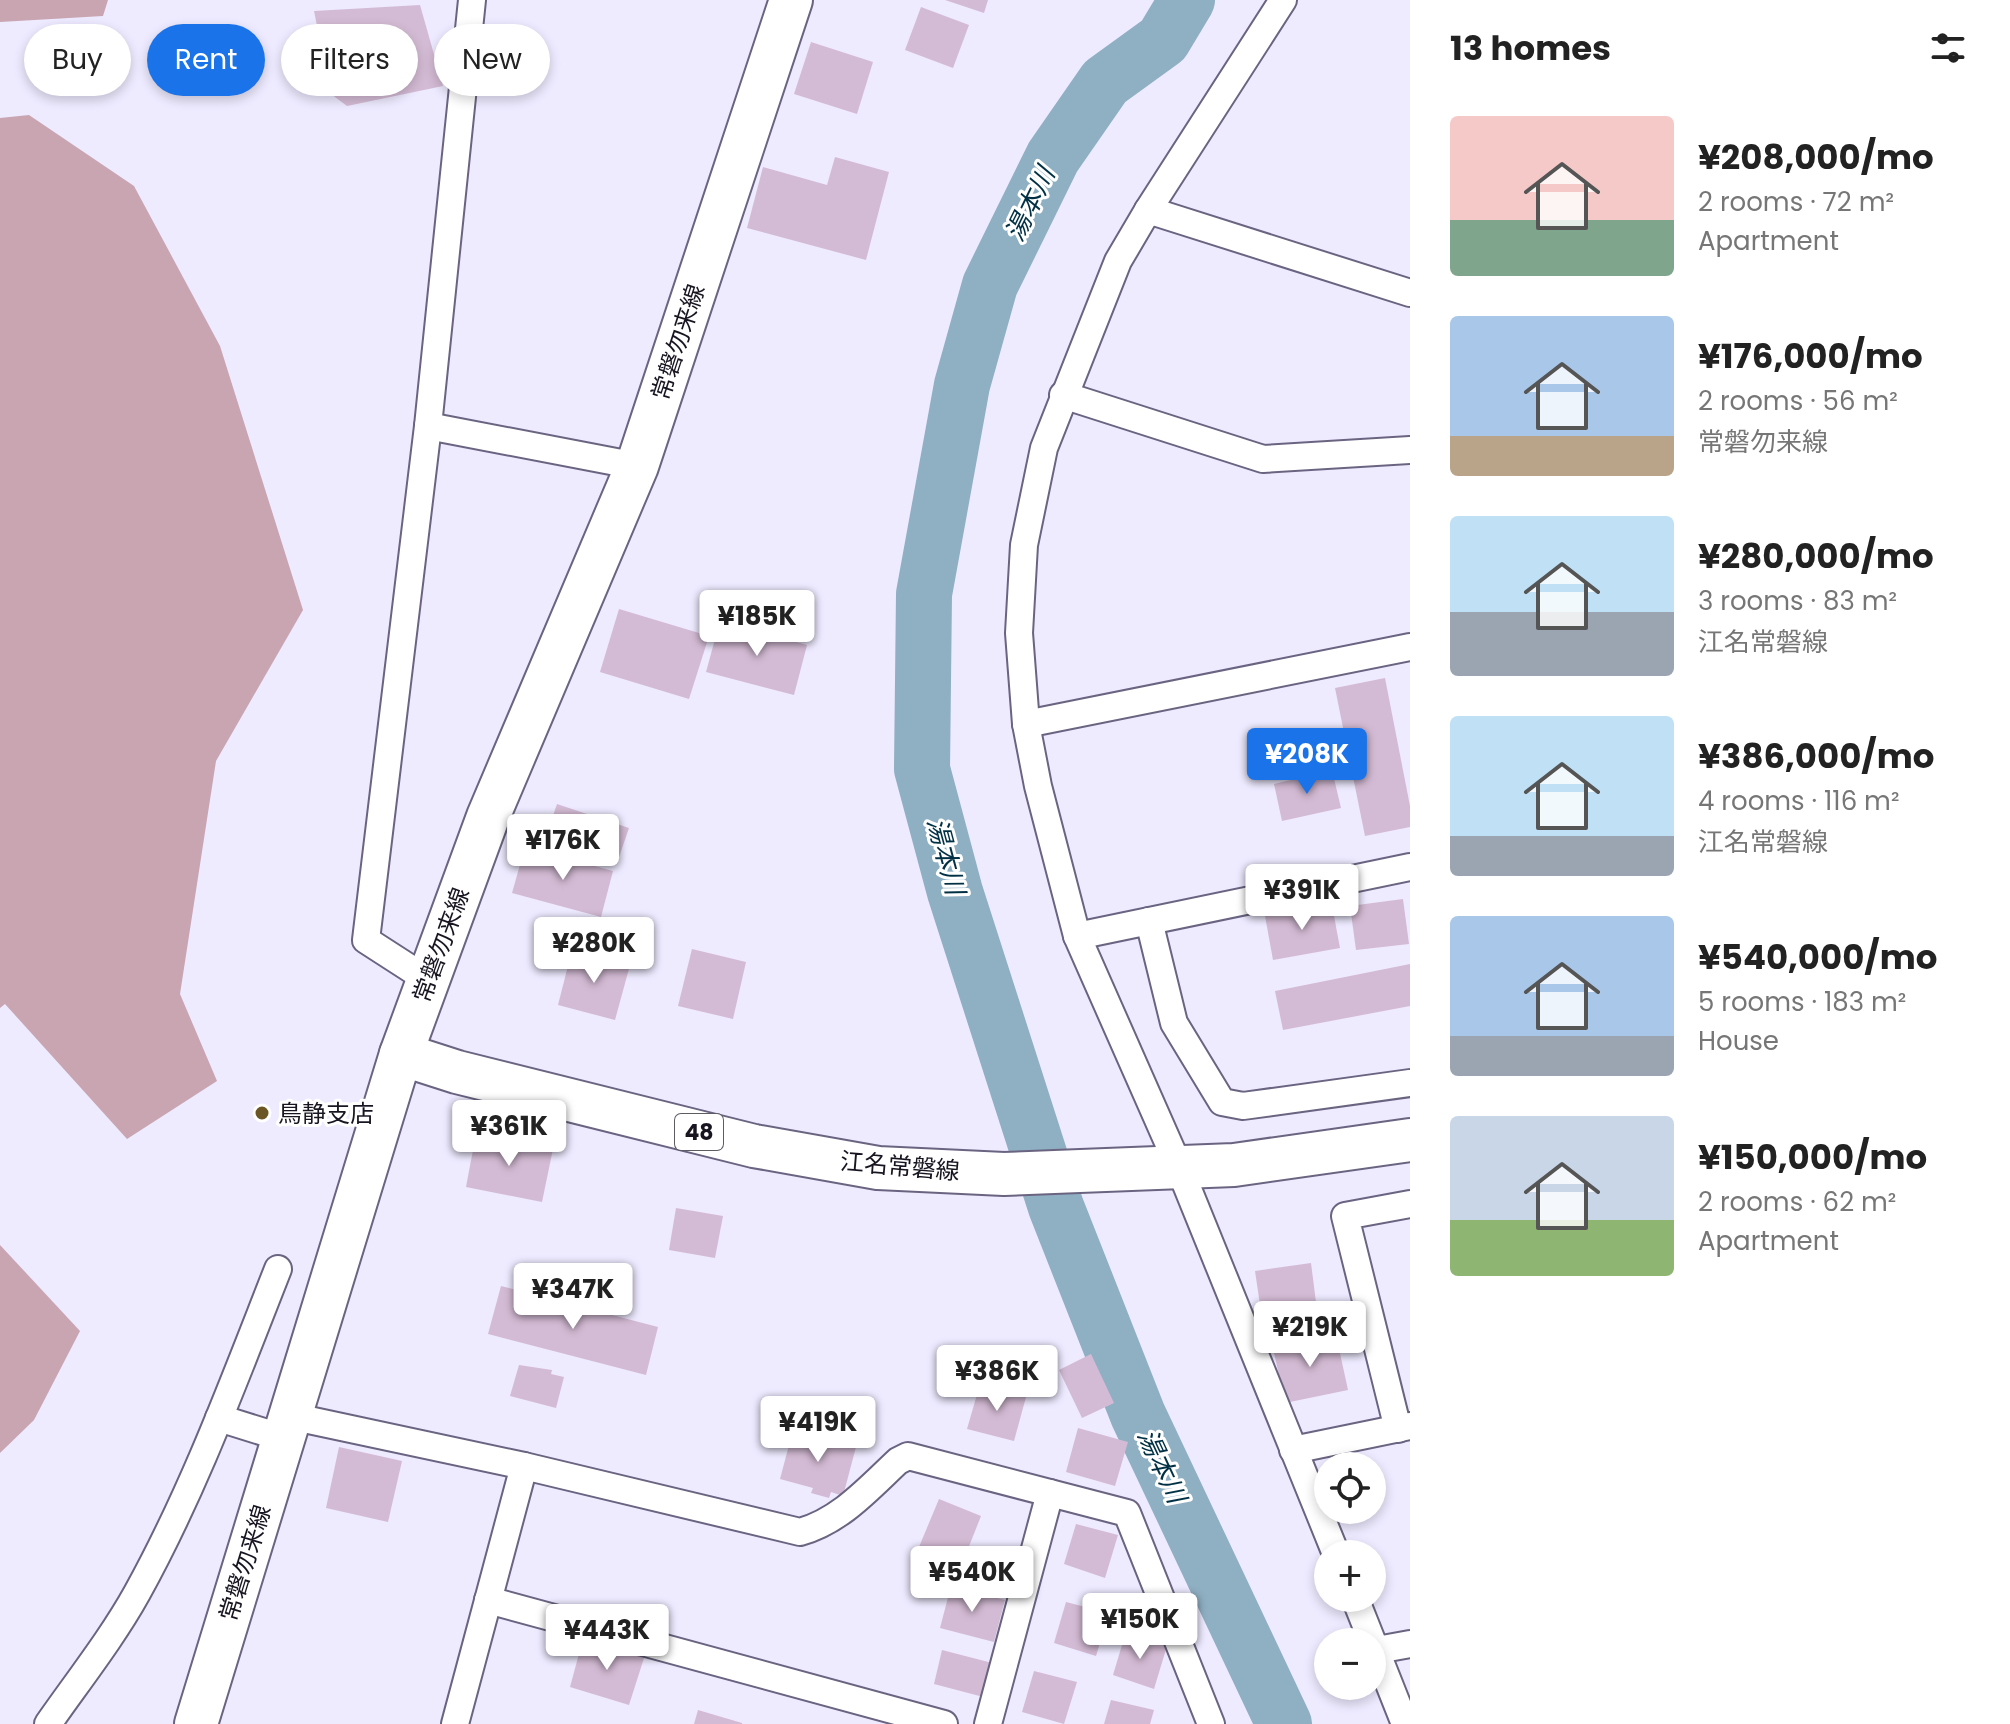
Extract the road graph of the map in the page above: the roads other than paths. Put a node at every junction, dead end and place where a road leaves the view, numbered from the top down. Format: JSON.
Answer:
{"nodes":[{"id":1,"x":472,"y":0,"type":"edge"},
{"id":2,"x":791,"y":0,"type":"edge"},
{"id":3,"x":1283,"y":0,"type":"edge"},
{"id":4,"x":1148,"y":210,"type":"junction"},
{"id":5,"x":1410,"y":293,"type":"edge"},
{"id":6,"x":1063,"y":395,"type":"junction"},
{"id":7,"x":428,"y":426,"type":"junction"},
{"id":8,"x":1410,"y":450,"type":"edge"},
{"id":9,"x":637,"y":466,"type":"junction"},
{"id":10,"x":1410,"y":647,"type":"edge"},
{"id":11,"x":1026,"y":724,"type":"junction"},
{"id":12,"x":1410,"y":867,"type":"edge"},
{"id":13,"x":1149,"y":921,"type":"junction"},
{"id":14,"x":1077,"y":936,"type":"junction"},
{"id":15,"x":428,"y":980,"type":"junction"},
{"id":16,"x":401,"y":1054,"type":"junction"},
{"id":17,"x":1410,"y":1083,"type":"edge"},
{"id":18,"x":1410,"y":1140,"type":"edge"},
{"id":19,"x":1160,"y":1168,"type":"junction"},
{"id":20,"x":1410,"y":1204,"type":"edge"},
{"id":21,"x":278,"y":1269,"type":"dead end"},
{"id":22,"x":219,"y":1418,"type":"junction"},
{"id":23,"x":286,"y":1427,"type":"junction"},
{"id":24,"x":1404,"y":1428,"type":"edge"},
{"id":25,"x":1293,"y":1450,"type":"junction"},
{"id":26,"x":524,"y":1466,"type":"junction"},
{"id":27,"x":1050,"y":1493,"type":"junction"},
{"id":28,"x":1330,"y":1540,"type":"edge"},
{"id":29,"x":488,"y":1600,"type":"junction"},
{"id":30,"x":1410,"y":1644,"type":"edge"},
{"id":31,"x":1386,"y":1648,"type":"edge"},
{"id":32,"x":1386,"y":1674,"type":"edge"},
{"id":33,"x":48,"y":1724,"type":"edge"},
{"id":34,"x":196,"y":1724,"type":"edge"},
{"id":35,"x":455,"y":1724,"type":"edge"},
{"id":36,"x":944,"y":1724,"type":"edge"},
{"id":37,"x":988,"y":1724,"type":"edge"},
{"id":38,"x":1211,"y":1724,"type":"edge"},
{"id":39,"x":1405,"y":1724,"type":"edge"}],
"edges":[{"from":1,"to":7,"type":"street"},
{"from":2,"to":9,"type":"main road","name":"常磐勿来線"},
{"from":3,"to":4,"type":"street"},
{"from":4,"to":5,"type":"street"},
{"from":4,"to":6,"type":"street"},
{"from":6,"to":8,"type":"street"},
{"from":6,"to":11,"type":"street"},
{"from":7,"to":9,"type":"street"},
{"from":7,"to":15,"type":"street"},
{"from":9,"to":15,"type":"main road","name":"常磐勿来線"},
{"from":10,"to":11,"type":"street"},
{"from":11,"to":14,"type":"street"},
{"from":12,"to":13,"type":"street"},
{"from":13,"to":14,"type":"street"},
{"from":13,"to":17,"type":"street"},
{"from":14,"to":19,"type":"street"},
{"from":15,"to":16,"type":"main road","name":"常磐勿来線"},
{"from":16,"to":19,"type":"main road","name":"江名常磐線","number":"48"},
{"from":16,"to":23,"type":"main road","name":"常磐勿来線"},
{"from":18,"to":19,"type":"main road","name":"江名常磐線","number":"48"},
{"from":19,"to":25,"type":"street"},
{"from":20,"to":24,"type":"street"},
{"from":21,"to":22,"type":"street"},
{"from":22,"to":23,"type":"street"},
{"from":22,"to":33,"type":"street"},
{"from":23,"to":26,"type":"street"},
{"from":23,"to":34,"type":"main road","name":"常磐勿来線"},
{"from":24,"to":25,"type":"street"},
{"from":25,"to":28,"type":"street"},
{"from":26,"to":27,"type":"street"},
{"from":26,"to":29,"type":"street"},
{"from":27,"to":37,"type":"street"},
{"from":27,"to":38,"type":"street"},
{"from":29,"to":35,"type":"street"},
{"from":29,"to":36,"type":"street"},
{"from":30,"to":31,"type":"street"},
{"from":32,"to":39,"type":"street"}]}
